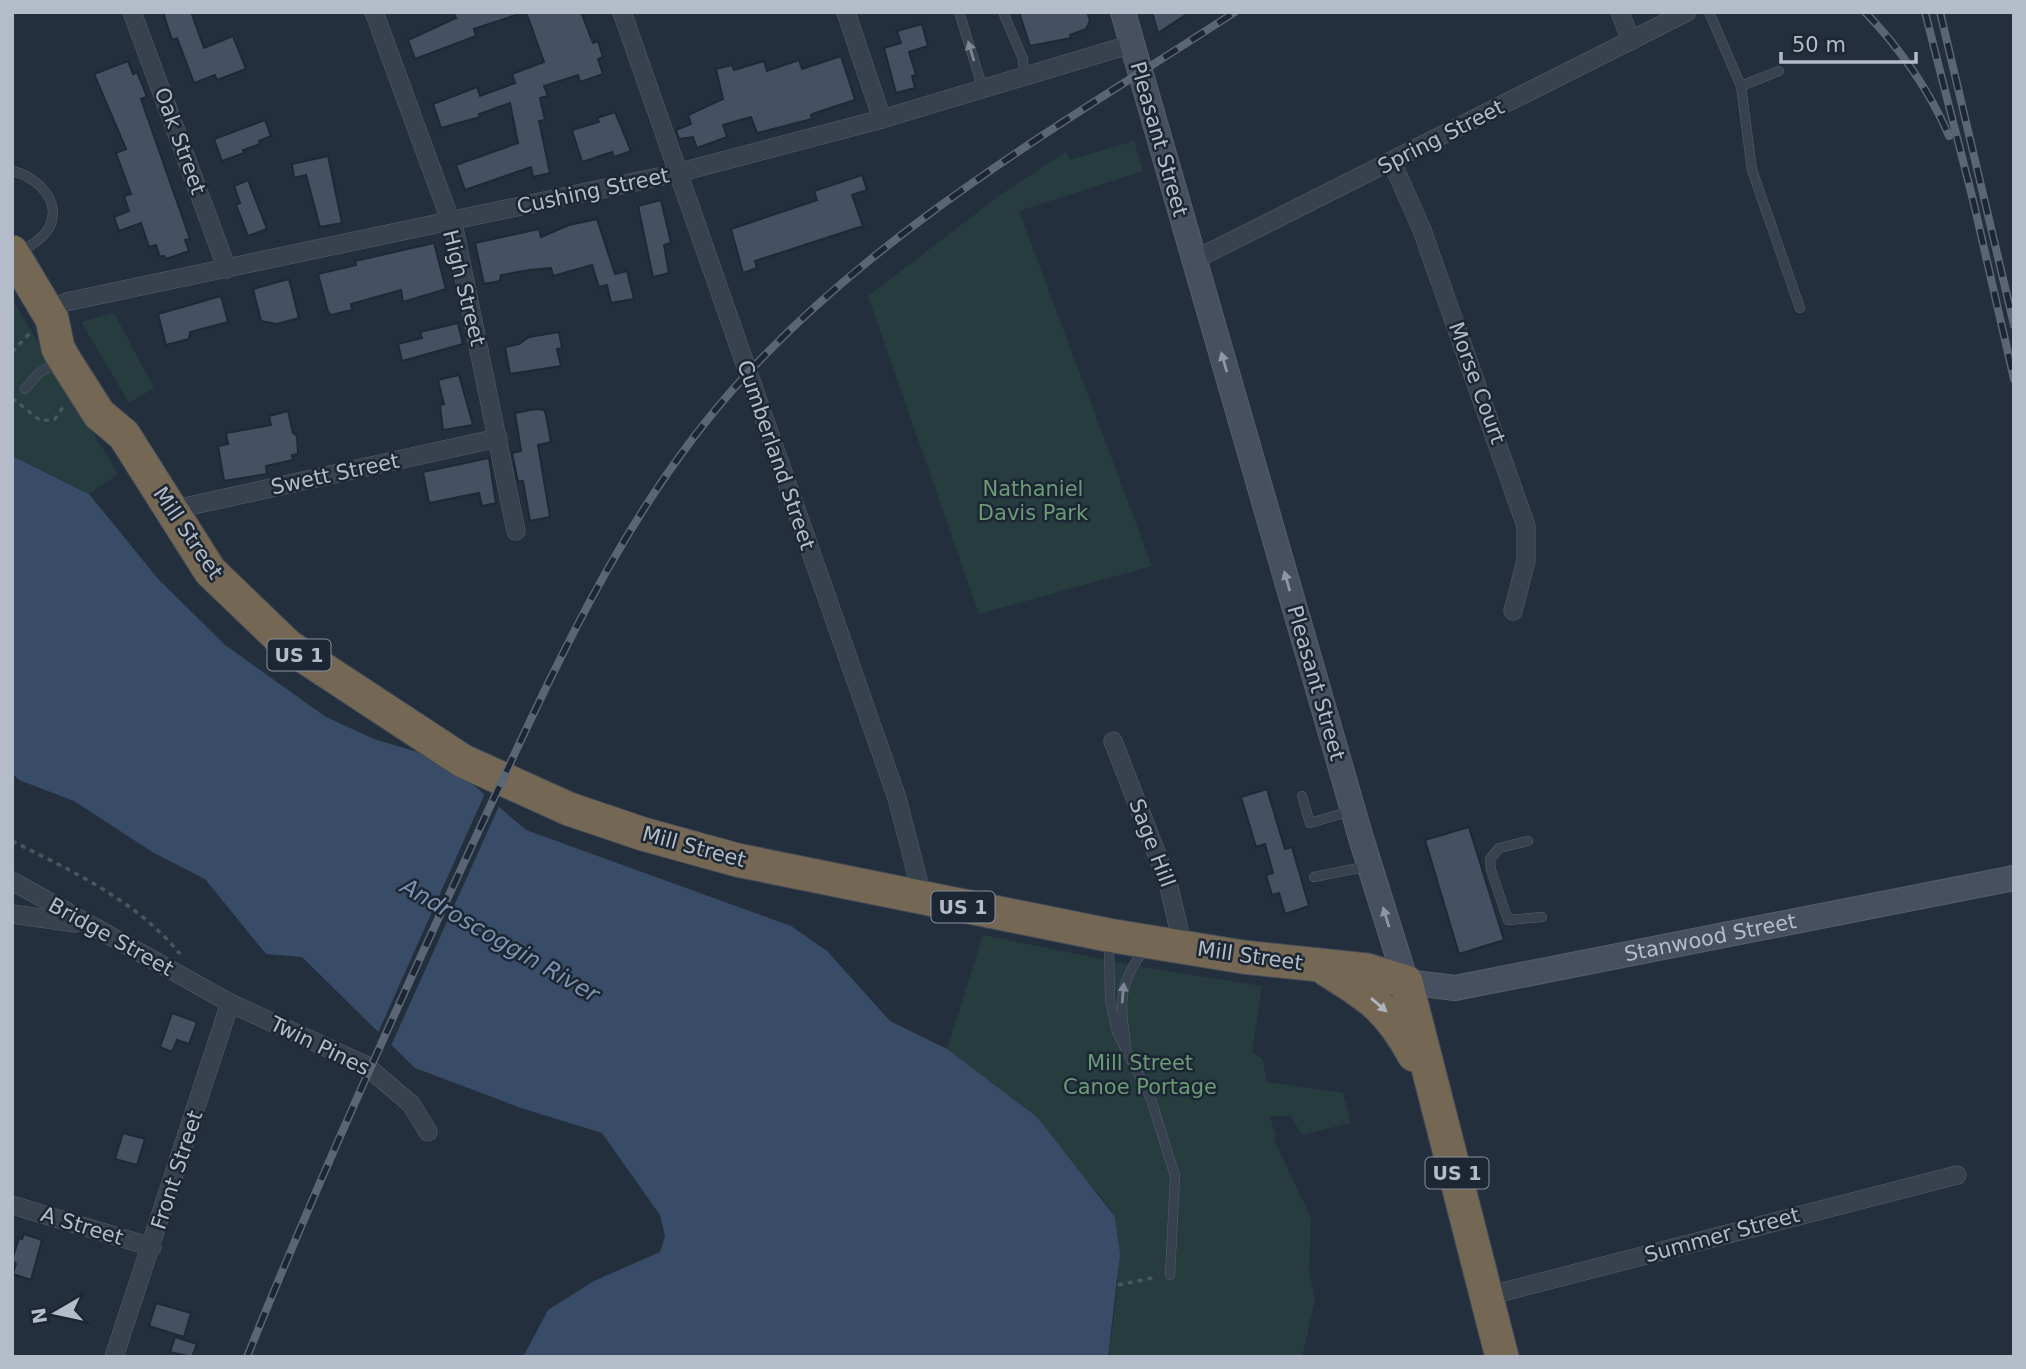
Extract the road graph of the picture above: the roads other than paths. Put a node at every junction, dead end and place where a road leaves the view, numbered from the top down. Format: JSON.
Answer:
{"nodes":[{"id":1,"x":132,"y":12,"type":"edge"},
{"id":2,"x":374,"y":12,"type":"edge"},
{"id":3,"x":622,"y":12,"type":"edge"},
{"id":4,"x":960,"y":12,"type":"edge"},
{"id":5,"x":1003,"y":12,"type":"edge"},
{"id":6,"x":1123,"y":12,"type":"edge"},
{"id":7,"x":1620,"y":12,"type":"edge"},
{"id":8,"x":1687,"y":12,"type":"edge"},
{"id":9,"x":1709,"y":12,"type":"edge"},
{"id":10,"x":847,"y":13,"type":"edge"},
{"id":11,"x":1631,"y":41,"type":"junction"},
{"id":12,"x":1132,"y":44,"type":"junction"},
{"id":13,"x":1779,"y":71,"type":"dead end"},
{"id":14,"x":1024,"y":77,"type":"junction"},
{"id":15,"x":1741,"y":86,"type":"junction"},
{"id":16,"x":983,"y":89,"type":"junction"},
{"id":17,"x":882,"y":119,"type":"junction"},
{"id":18,"x":1392,"y":162,"type":"junction"},
{"id":19,"x":12,"y":171,"type":"edge"},
{"id":20,"x":677,"y":173,"type":"junction"},
{"id":21,"x":448,"y":222,"type":"junction"},
{"id":22,"x":13,"y":253,"type":"edge"},
{"id":23,"x":1194,"y":260,"type":"junction"},
{"id":24,"x":227,"y":269,"type":"junction"},
{"id":25,"x":1800,"y":308,"type":"dead end"},
{"id":26,"x":45,"y":320,"type":"junction"},
{"id":27,"x":64,"y":359,"type":"junction"},
{"id":28,"x":25,"y":389,"type":"dead end"},
{"id":29,"x":124,"y":435,"type":"junction"},
{"id":30,"x":499,"y":438,"type":"junction"},
{"id":31,"x":171,"y":510,"type":"junction"},
{"id":32,"x":516,"y":531,"type":"dead end"},
{"id":33,"x":1513,"y":611,"type":"dead end"},
{"id":34,"x":1112,"y":741,"type":"dead end"},
{"id":35,"x":1302,"y":796,"type":"dead end"},
{"id":36,"x":1353,"y":810,"type":"junction"},
{"id":37,"x":1528,"y":841,"type":"dead end"},
{"id":38,"x":1370,"y":866,"type":"junction"},
{"id":39,"x":1314,"y":877,"type":"dead end"},
{"id":40,"x":2014,"y":878,"type":"edge"},
{"id":41,"x":12,"y":881,"type":"edge"},
{"id":42,"x":923,"y":899,"type":"junction"},
{"id":43,"x":12,"y":914,"type":"edge"},
{"id":44,"x":1542,"y":917,"type":"dead end"},
{"id":45,"x":86,"y":924,"type":"junction"},
{"id":46,"x":1108,"y":935,"type":"junction"},
{"id":47,"x":1150,"y":941,"type":"junction"},
{"id":48,"x":1183,"y":947,"type":"junction"},
{"id":49,"x":1322,"y":966,"type":"junction"},
{"id":50,"x":1406,"y":982,"type":"junction"},
{"id":51,"x":230,"y":1003,"type":"junction"},
{"id":52,"x":1128,"y":1053,"type":"junction"},
{"id":53,"x":1438,"y":1099,"type":"junction"},
{"id":54,"x":428,"y":1132,"type":"dead end"},
{"id":55,"x":1957,"y":1175,"type":"dead end"},
{"id":56,"x":12,"y":1205,"type":"edge"},
{"id":57,"x":152,"y":1247,"type":"junction"},
{"id":58,"x":1170,"y":1275,"type":"road end"},
{"id":59,"x":1488,"y":1296,"type":"junction"},
{"id":60,"x":114,"y":1357,"type":"edge"},
{"id":61,"x":1502,"y":1357,"type":"edge"}],
"edges":[{"from":1,"to":24,"type":"street","name":"Oak Street"},
{"from":2,"to":21,"type":"street","name":"High Street"},
{"from":3,"to":20,"type":"street","name":"Cumberland Street"},
{"from":16,"to":4,"type":"lane","one_way":true},
{"from":5,"to":14,"type":"lane"},
{"from":6,"to":12,"type":"main road","name":"Pleasant Street"},
{"from":7,"to":11,"type":"street"},
{"from":8,"to":11,"type":"street","name":"Spring Street"},
{"from":9,"to":15,"type":"lane"},
{"from":10,"to":17,"type":"street"},
{"from":11,"to":18,"type":"street","name":"Spring Street"},
{"from":12,"to":14,"type":"street","name":"Cushing Street"},
{"from":12,"to":23,"type":"main road","name":"Pleasant Street"},
{"from":13,"to":15,"type":"lane"},
{"from":14,"to":16,"type":"street","name":"Cushing Street"},
{"from":15,"to":25,"type":"lane"},
{"from":16,"to":17,"type":"street","name":"Cushing Street"},
{"from":17,"to":20,"type":"street","name":"Cushing Street"},
{"from":18,"to":23,"type":"street","name":"Spring Street"},
{"from":18,"to":33,"type":"street","name":"Morse Court"},
{"from":19,"to":22,"type":"lane"},
{"from":20,"to":21,"type":"street","name":"Cushing Street"},
{"from":20,"to":42,"type":"street","name":"Cumberland Street"},
{"from":21,"to":24,"type":"street","name":"Cushing Street"},
{"from":21,"to":30,"type":"street","name":"High Street"},
{"from":22,"to":26,"type":"highway","name":"Mill Street","number":"US 1"},
{"from":36,"to":23,"type":"main road","name":"Pleasant Street","one_way":true},
{"from":24,"to":26,"type":"street","name":"Cushing Street"},
{"from":26,"to":27,"type":"highway","name":"Mill Street","number":"US 1"},
{"from":26,"to":29,"type":"highway","name":"Mill Street","number":"US 1"},
{"from":27,"to":28,"type":"lane"},
{"from":27,"to":29,"type":"highway","name":"Mill Street","number":"US 1"},
{"from":29,"to":31,"type":"highway","name":"Mill Street","number":"US 1"},
{"from":30,"to":31,"type":"street","name":"Swett Street"},
{"from":30,"to":32,"type":"street","name":"High Street"},
{"from":31,"to":42,"type":"highway","name":"Mill Street","number":"US 1"},
{"from":34,"to":48,"type":"street","name":"Sage Hill"},
{"from":35,"to":36,"type":"lane"},
{"from":36,"to":38,"type":"main road","name":"Pleasant Street"},
{"from":37,"to":44,"type":"lane"},
{"from":38,"to":39,"type":"lane"},
{"from":50,"to":38,"type":"main road","name":"Pleasant Street","one_way":true},
{"from":40,"to":50,"type":"main road","name":"Stanwood Street"},
{"from":41,"to":45,"type":"street","name":"Bridge Street"},
{"from":42,"to":46,"type":"highway","name":"Mill Street","number":"US 1"},
{"from":43,"to":45,"type":"street"},
{"from":45,"to":51,"type":"street","name":"Bridge Street"},
{"from":46,"to":47,"type":"highway","name":"Mill Street","number":"US 1"},
{"from":46,"to":52,"type":"lane"},
{"from":47,"to":48,"type":"highway","name":"Mill Street","number":"US 1"},
{"from":52,"to":47,"type":"lane","one_way":true},
{"from":48,"to":49,"type":"highway","name":"Mill Street","number":"US 1"},
{"from":49,"to":50,"type":"highway","name":"Mill Street"},
{"from":49,"to":53,"type":"highway","number":"US 1","one_way":true},
{"from":50,"to":53,"type":"highway","name":"Pleasant Street"},
{"from":51,"to":54,"type":"street","name":"Twin Pines"},
{"from":51,"to":57,"type":"street","name":"Front Street"},
{"from":52,"to":58,"type":"lane"},
{"from":53,"to":59,"type":"highway","name":"Pleasant Street","number":"US 1"},
{"from":55,"to":59,"type":"street","name":"Summer Street"},
{"from":56,"to":57,"type":"street","name":"A Street"},
{"from":57,"to":60,"type":"street","name":"Front Street"},
{"from":59,"to":61,"type":"highway","name":"Pleasant Street","number":"US 1"}]}
